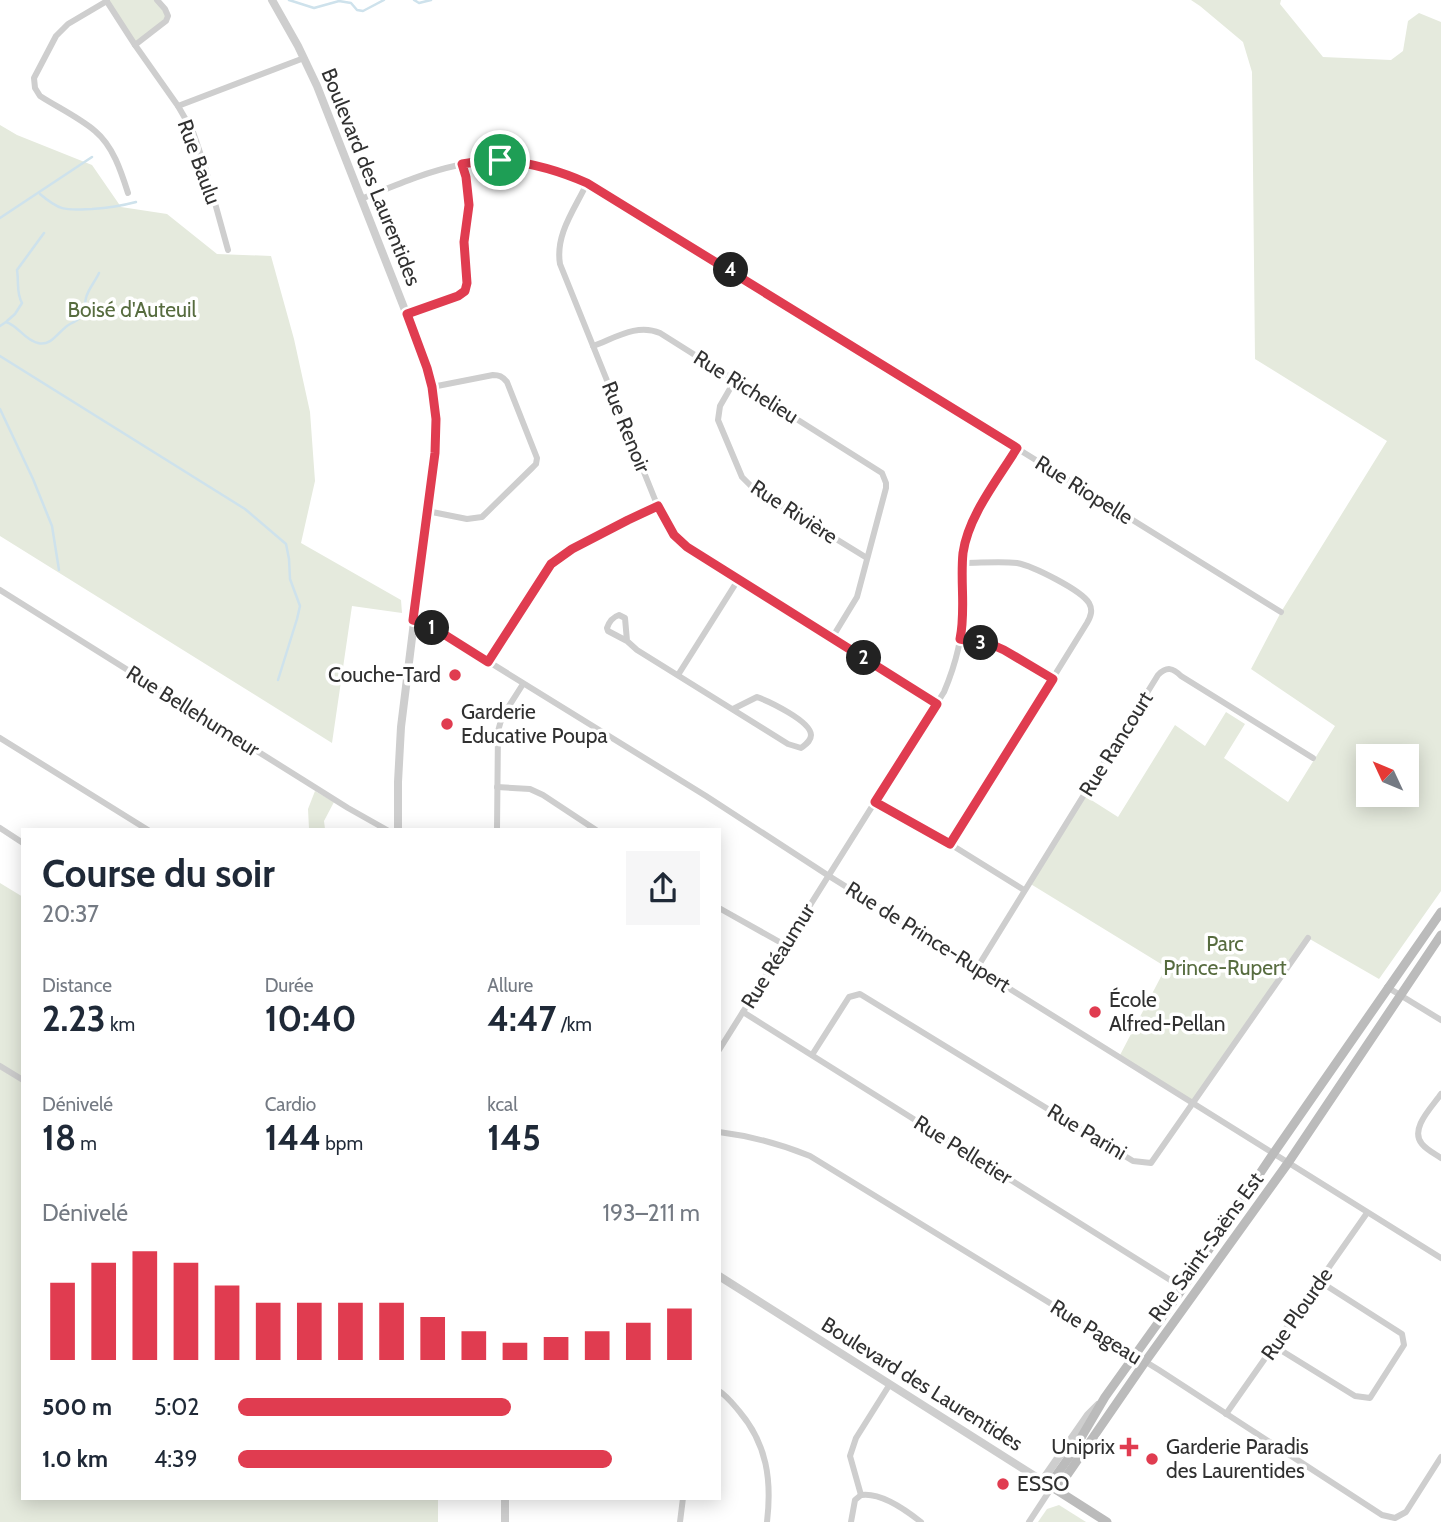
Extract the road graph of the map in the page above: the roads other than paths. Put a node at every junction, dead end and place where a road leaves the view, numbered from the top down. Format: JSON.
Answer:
{"nodes":[{"id":1,"x":107,"y":0,"type":"edge"},
{"id":2,"x":157,"y":0,"type":"edge"},
{"id":3,"x":272,"y":0,"type":"edge"},
{"id":4,"x":135,"y":45,"type":"junction"},
{"id":5,"x":304,"y":58,"type":"junction"},
{"id":6,"x":178,"y":106,"type":"junction"},
{"id":7,"x":462,"y":164,"type":"junction"},
{"id":8,"x":587,"y":183,"type":"junction"},
{"id":9,"x":128,"y":192,"type":"dead end"},
{"id":10,"x":361,"y":199,"type":"junction"},
{"id":11,"x":228,"y":250,"type":"dead end"},
{"id":12,"x":407,"y":314,"type":"junction"},
{"id":13,"x":593,"y":346,"type":"junction"},
{"id":14,"x":735,"y":380,"type":"junction"},
{"id":15,"x":432,"y":387,"type":"junction"},
{"id":16,"x":1017,"y":448,"type":"junction"},
{"id":17,"x":658,"y":506,"type":"junction"},
{"id":18,"x":427,"y":511,"type":"junction"},
{"id":19,"x":866,"y":558,"type":"junction"},
{"id":20,"x":962,"y":563,"type":"junction"},
{"id":21,"x":738,"y":580,"type":"junction"},
{"id":22,"x":0,"y":590,"type":"edge"},
{"id":23,"x":1281,"y":612,"type":"dead end"},
{"id":24,"x":413,"y":620,"type":"junction"},
{"id":25,"x":832,"y":638,"type":"junction"},
{"id":26,"x":960,"y":639,"type":"junction"},
{"id":27,"x":627,"y":641,"type":"dead end"},
{"id":28,"x":488,"y":662,"type":"junction"},
{"id":29,"x":678,"y":675,"type":"junction"},
{"id":30,"x":1053,"y":679,"type":"junction"},
{"id":31,"x":523,"y":684,"type":"junction"},
{"id":32,"x":937,"y":704,"type":"junction"},
{"id":33,"x":733,"y":709,"type":"junction"},
{"id":34,"x":0,"y":738,"type":"edge"},
{"id":35,"x":1313,"y":758,"type":"dead end"},
{"id":36,"x":497,"y":787,"type":"junction"},
{"id":37,"x":875,"y":802,"type":"junction"},
{"id":38,"x":0,"y":828,"type":"edge"},
{"id":39,"x":145,"y":828,"type":"edge"},
{"id":40,"x":383,"y":828,"type":"edge"},
{"id":41,"x":398,"y":828,"type":"edge"},
{"id":42,"x":497,"y":828,"type":"edge"},
{"id":43,"x":593,"y":828,"type":"edge"},
{"id":44,"x":21,"y":841,"type":"edge"},
{"id":45,"x":950,"y":844,"type":"junction"},
{"id":46,"x":829,"y":876,"type":"junction"},
{"id":47,"x":1024,"y":890,"type":"junction"},
{"id":48,"x":721,"y":909,"type":"edge"},
{"id":49,"x":1441,"y":912,"type":"edge"},
{"id":50,"x":1441,"y":935,"type":"edge"},
{"id":51,"x":1308,"y":938,"type":"dead end"},
{"id":52,"x":785,"y":945,"type":"junction"},
{"id":53,"x":977,"y":968,"type":"junction"},
{"id":54,"x":1387,"y":987,"type":"junction"},
{"id":55,"x":1400,"y":996,"type":"junction"},
{"id":56,"x":743,"y":1012,"type":"junction"},
{"id":57,"x":1441,"y":1020,"type":"edge"},
{"id":58,"x":721,"y":1048,"type":"edge"},
{"id":59,"x":812,"y":1055,"type":"junction"},
{"id":60,"x":0,"y":1066,"type":"edge"},
{"id":61,"x":21,"y":1079,"type":"edge"},
{"id":62,"x":1441,"y":1094,"type":"edge"},
{"id":63,"x":1193,"y":1103,"type":"junction"},
{"id":64,"x":721,"y":1132,"type":"edge"},
{"id":65,"x":1273,"y":1154,"type":"junction"},
{"id":66,"x":1441,"y":1158,"type":"edge"},
{"id":67,"x":1288,"y":1163,"type":"junction"},
{"id":68,"x":1367,"y":1213,"type":"junction"},
{"id":69,"x":1441,"y":1258,"type":"edge"},
{"id":70,"x":721,"y":1277,"type":"edge"},
{"id":71,"x":1319,"y":1281,"type":"junction"},
{"id":72,"x":1183,"y":1288,"type":"junction"},
{"id":73,"x":1274,"y":1346,"type":"junction"},
{"id":74,"x":1134,"y":1355,"type":"junction"},
{"id":75,"x":1145,"y":1362,"type":"junction"},
{"id":76,"x":890,"y":1384,"type":"junction"},
{"id":77,"x":721,"y":1392,"type":"edge"},
{"id":78,"x":1105,"y":1397,"type":"junction"},
{"id":79,"x":1226,"y":1414,"type":"junction"},
{"id":80,"x":1440,"y":1460,"type":"edge"},
{"id":81,"x":1042,"y":1481,"type":"junction"},
{"id":82,"x":1052,"y":1487,"type":"junction"},
{"id":83,"x":861,"y":1495,"type":"junction"},
{"id":84,"x":505,"y":1500,"type":"edge"},
{"id":85,"x":683,"y":1500,"type":"edge"},
{"id":86,"x":505,"y":1522,"type":"edge"},
{"id":87,"x":680,"y":1522,"type":"edge"},
{"id":88,"x":767,"y":1522,"type":"edge"},
{"id":89,"x":850,"y":1522,"type":"edge"},
{"id":90,"x":921,"y":1522,"type":"edge"},
{"id":91,"x":1029,"y":1522,"type":"edge"},
{"id":92,"x":1107,"y":1522,"type":"edge"}],
"edges":[{"from":1,"to":4,"type":"street","name":"Rue Baulu"},
{"from":1,"to":9,"type":"street"},
{"from":2,"to":4,"type":"street"},
{"from":3,"to":5,"type":"street","name":"Boulevard des Laurentides"},
{"from":4,"to":6,"type":"street","name":"Rue Baulu"},
{"from":5,"to":6,"type":"street"},
{"from":5,"to":10,"type":"street","name":"Boulevard des Laurentides"},
{"from":6,"to":11,"type":"street","name":"Rue Baulu"},
{"from":7,"to":8,"type":"street","name":"Rue Riopelle"},
{"from":7,"to":10,"type":"street","name":"Rue Riopelle"},
{"from":7,"to":12,"type":"street"},
{"from":8,"to":13,"type":"street","name":"Rue Renoir"},
{"from":8,"to":16,"type":"street","name":"Rue Riopelle"},
{"from":10,"to":12,"type":"street","name":"Boulevard des Laurentides"},
{"from":12,"to":15,"type":"street","name":"Boulevard des Laurentides"},
{"from":13,"to":14,"type":"street","name":"Rue Richelieu"},
{"from":13,"to":17,"type":"street","name":"Rue Renoir"},
{"from":14,"to":19,"type":"street","name":"Rue Rivière"},
{"from":14,"to":19,"type":"street","name":"Rue Richelieu"},
{"from":15,"to":18,"type":"street","name":"Boulevard des Laurentides"},
{"from":15,"to":18,"type":"street"},
{"from":16,"to":20,"type":"street","name":"Rue Réaumur"},
{"from":16,"to":23,"type":"street","name":"Rue Riopelle"},
{"from":17,"to":21,"type":"street","name":"Rue Renoir"},
{"from":17,"to":28,"type":"street"},
{"from":18,"to":24,"type":"street","name":"Boulevard des Laurentides"},
{"from":19,"to":25,"type":"street"},
{"from":20,"to":26,"type":"street","name":"Rue Réaumur"},
{"from":20,"to":30,"type":"street"},
{"from":21,"to":25,"type":"street","name":"Rue Renoir"},
{"from":21,"to":29,"type":"street"},
{"from":22,"to":40,"type":"street","name":"Rue Bellehumeur"},
{"from":24,"to":28,"type":"street","name":"Rue de Prince-Rupert"},
{"from":24,"to":41,"type":"street","name":"Boulevard des Laurentides"},
{"from":25,"to":32,"type":"street","name":"Rue Renoir"},
{"from":26,"to":30,"type":"street"},
{"from":26,"to":32,"type":"street","name":"Rue Réaumur"},
{"from":27,"to":29,"type":"street"},
{"from":28,"to":31,"type":"street","name":"Rue de Prince-Rupert"},
{"from":29,"to":33,"type":"street"},
{"from":30,"to":45,"type":"street"},
{"from":31,"to":36,"type":"street"},
{"from":31,"to":46,"type":"street","name":"Rue de Prince-Rupert"},
{"from":32,"to":37,"type":"street","name":"Rue Réaumur"},
{"from":33,"to":33,"type":"street"},
{"from":34,"to":39,"type":"street"},
{"from":35,"to":47,"type":"street","name":"Rue Rancourt"},
{"from":36,"to":42,"type":"street"},
{"from":36,"to":43,"type":"street"},
{"from":37,"to":45,"type":"street"},
{"from":37,"to":46,"type":"street","name":"Rue Réaumur"},
{"from":38,"to":44,"type":"street"},
{"from":45,"to":47,"type":"street"},
{"from":46,"to":52,"type":"street","name":"Rue Réaumur"},
{"from":46,"to":53,"type":"street","name":"Rue de Prince-Rupert"},
{"from":47,"to":53,"type":"street","name":"Rue Rancourt"},
{"from":48,"to":52,"type":"street"},
{"from":49,"to":54,"type":"main road","name":"Rue Saint-Saëns Est"},
{"from":50,"to":55,"type":"main road","name":"Rue Saint-Saëns Est"},
{"from":51,"to":63,"type":"street","name":"Rue Parini"},
{"from":52,"to":56,"type":"street","name":"Rue Réaumur"},
{"from":53,"to":63,"type":"street","name":"Rue de Prince-Rupert"},
{"from":54,"to":55,"type":"street"},
{"from":54,"to":65,"type":"main road","name":"Rue Saint-Saëns Est"},
{"from":55,"to":57,"type":"street"},
{"from":55,"to":67,"type":"main road","name":"Rue Saint-Saëns Est"},
{"from":56,"to":58,"type":"street","name":"Rue Réaumur"},
{"from":56,"to":59,"type":"street","name":"Rue Pelletier"},
{"from":59,"to":63,"type":"street","name":"Rue Parini"},
{"from":59,"to":72,"type":"street","name":"Rue Pelletier"},
{"from":60,"to":61,"type":"street"},
{"from":62,"to":66,"type":"street"},
{"from":63,"to":65,"type":"street","name":"Rue de Prince-Rupert"},
{"from":64,"to":74,"type":"street","name":"Rue Pageau"},
{"from":65,"to":67,"type":"street","name":"Rue de Prince-Rupert"},
{"from":65,"to":72,"type":"main road","name":"Rue Saint-Saëns Est"},
{"from":67,"to":68,"type":"street","name":"Rue de Prince-Rupert"},
{"from":67,"to":75,"type":"main road","name":"Rue Saint-Saëns Est"},
{"from":68,"to":69,"type":"street","name":"Rue de Prince-Rupert"},
{"from":68,"to":71,"type":"street","name":"Rue Plourde"},
{"from":70,"to":76,"type":"street","name":"Boulevard des Laurentides"},
{"from":71,"to":73,"type":"street","name":"Rue Plourde"},
{"from":71,"to":73,"type":"street"},
{"from":72,"to":74,"type":"main road","name":"Rue Saint-Saëns Est"},
{"from":73,"to":79,"type":"street","name":"Rue Plourde"},
{"from":74,"to":75,"type":"street","name":"Rue Pageau"},
{"from":74,"to":78,"type":"main road","name":"Rue Saint-Saëns Est"},
{"from":75,"to":79,"type":"street","name":"Rue Pageau"},
{"from":75,"to":82,"type":"main road","name":"Rue Saint-Saëns Est"},
{"from":76,"to":81,"type":"street","name":"Boulevard des Laurentides"},
{"from":76,"to":83,"type":"street"},
{"from":77,"to":88,"type":"street"},
{"from":78,"to":81,"type":"street","name":"Rue Saint-Saëns Est"},
{"from":78,"to":82,"type":"main road","name":"Rue Saint-Saëns Est"},
{"from":79,"to":80,"type":"street","name":"Rue Pageau"},
{"from":81,"to":82,"type":"street","name":"Boulevard des Laurentides"},
{"from":82,"to":91,"type":"street"},
{"from":82,"to":92,"type":"main road","name":"Boulevard des Laurentides"},
{"from":83,"to":89,"type":"street"},
{"from":83,"to":90,"type":"street"},
{"from":84,"to":86,"type":"street"},
{"from":85,"to":87,"type":"street"}]}
